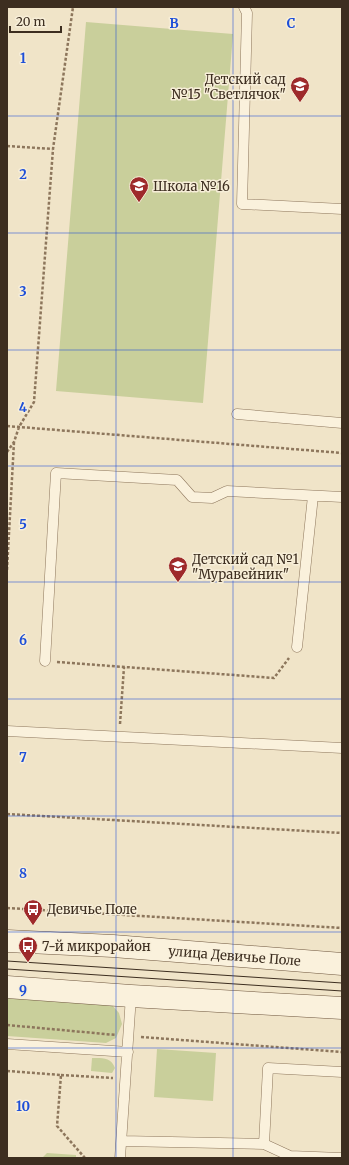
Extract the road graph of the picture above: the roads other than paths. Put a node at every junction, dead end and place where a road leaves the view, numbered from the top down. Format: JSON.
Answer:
{"nodes":[{"id":1,"x":244,"y":7,"type":"edge"},
{"id":2,"x":342,"y":210,"type":"edge"},
{"id":3,"x":236,"y":414,"type":"dead end"},
{"id":4,"x":342,"y":423,"type":"edge"},
{"id":5,"x":313,"y":496,"type":"junction"},
{"id":6,"x":342,"y":497,"type":"edge"},
{"id":7,"x":297,"y":646,"type":"road end"},
{"id":8,"x":45,"y":661,"type":"road end"},
{"id":9,"x":7,"y":731,"type":"edge"},
{"id":10,"x":342,"y":748,"type":"edge"},
{"id":11,"x":7,"y":941,"type":"edge"},
{"id":12,"x":342,"y":964,"type":"edge"},
{"id":13,"x":7,"y":987,"type":"edge"},
{"id":14,"x":131,"y":996,"type":"junction"},
{"id":15,"x":342,"y":1008,"type":"edge"},
{"id":16,"x":7,"y":1044,"type":"edge"},
{"id":17,"x":128,"y":1052,"type":"junction"},
{"id":18,"x":342,"y":1072,"type":"edge"},
{"id":19,"x":122,"y":1141,"type":"junction"},
{"id":20,"x":264,"y":1144,"type":"junction"},
{"id":21,"x":120,"y":1158,"type":"edge"},
{"id":22,"x":341,"y":1158,"type":"edge"}],
"edges":[{"from":1,"to":2,"type":"lane"},
{"from":3,"to":4,"type":"lane"},
{"from":5,"to":6,"type":"lane"},
{"from":5,"to":7,"type":"lane"},
{"from":5,"to":8,"type":"lane"},
{"from":9,"to":10,"type":"lane"},
{"from":11,"to":12,"type":"main road","name":"улица Девичье Поле"},
{"from":13,"to":14,"type":"main road"},
{"from":14,"to":15,"type":"main road"},
{"from":14,"to":17,"type":"lane"},
{"from":16,"to":17,"type":"lane"},
{"from":17,"to":19,"type":"lane"},
{"from":18,"to":20,"type":"lane"},
{"from":19,"to":20,"type":"lane"},
{"from":19,"to":21,"type":"lane"},
{"from":20,"to":22,"type":"lane"}]}
